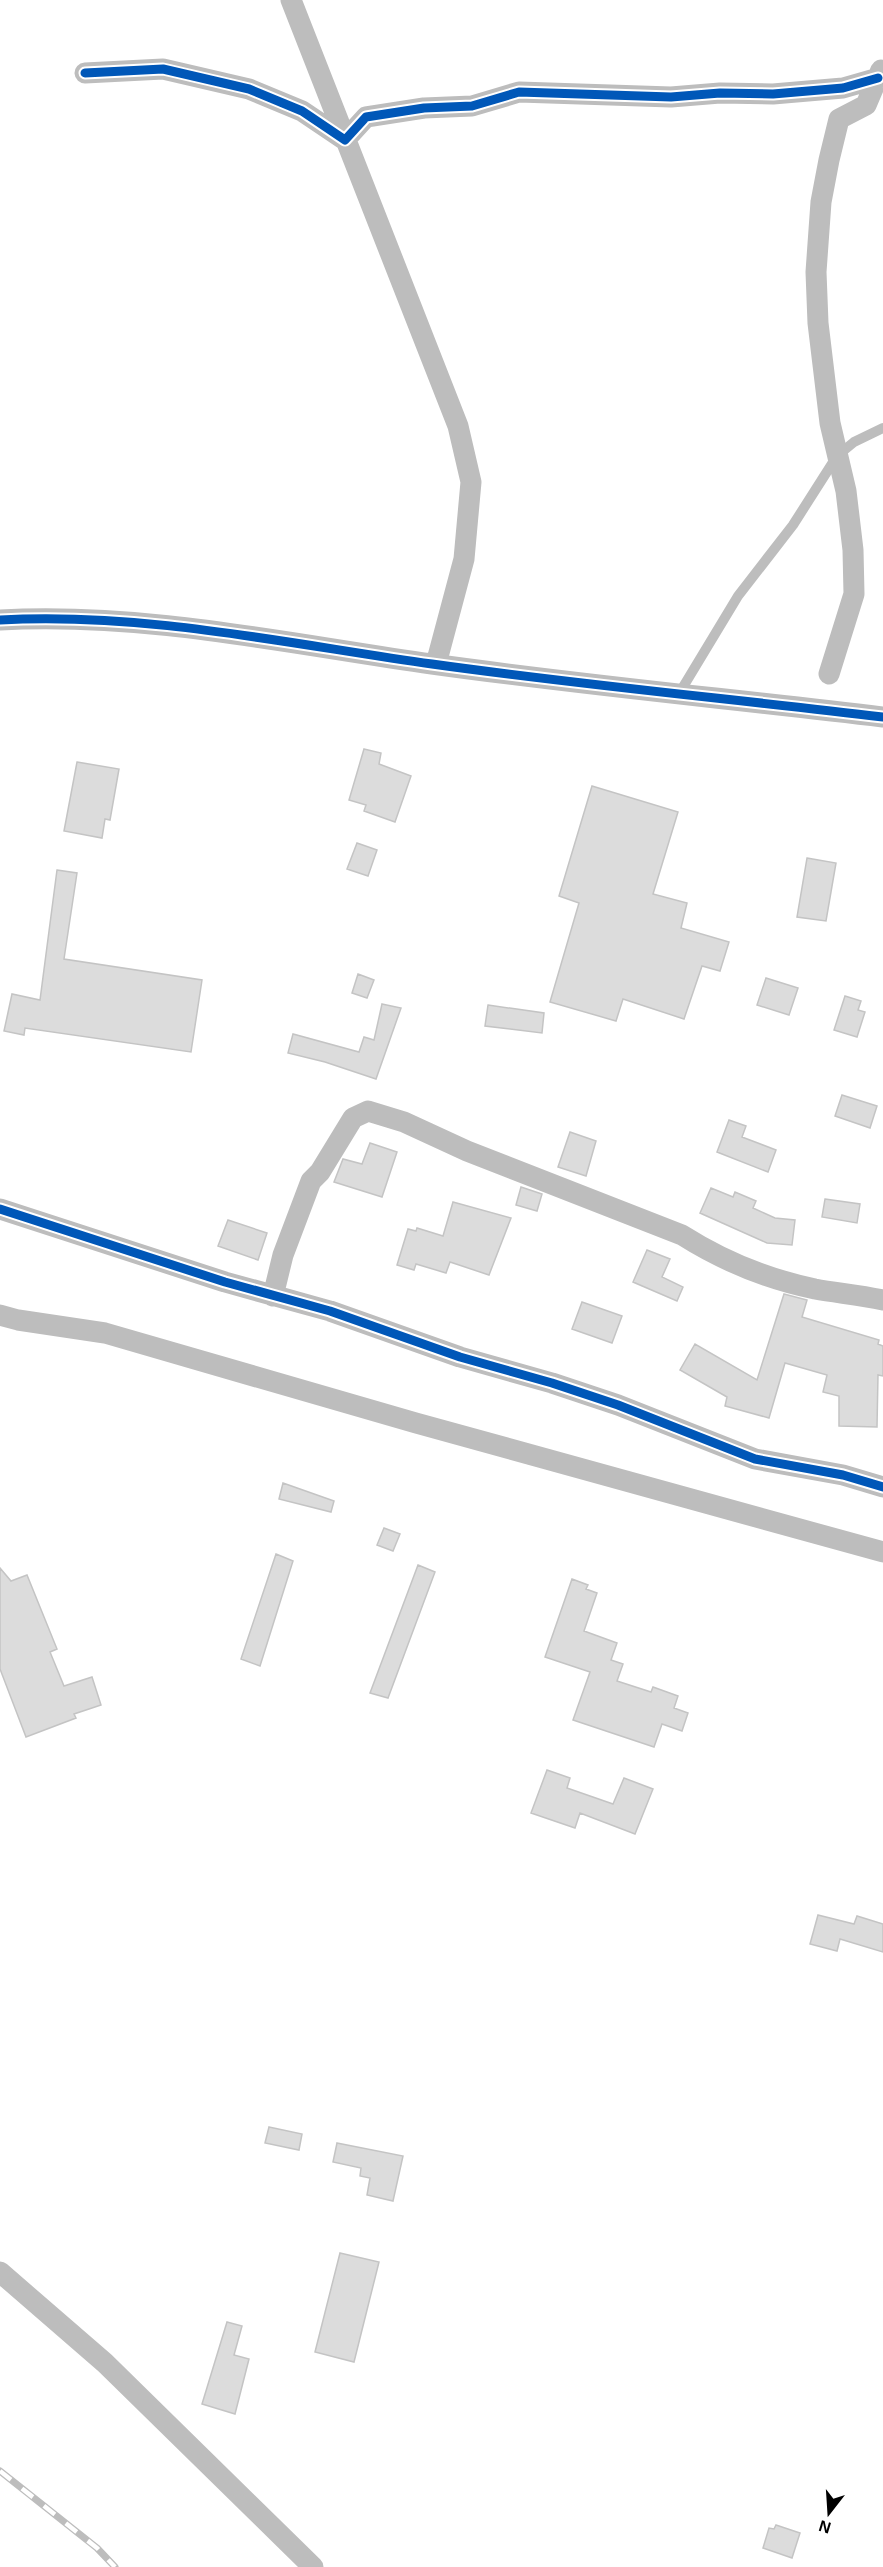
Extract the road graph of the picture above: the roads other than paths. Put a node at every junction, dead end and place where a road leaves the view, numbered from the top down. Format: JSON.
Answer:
{"nodes":[{"id":1,"x":291,"y":0,"type":"edge"},
{"id":2,"x":85,"y":73,"type":"dead end"},
{"id":3,"x":879,"y":83,"type":"edge"},
{"id":4,"x":345,"y":140,"type":"junction"},
{"id":5,"x":883,"y":428,"type":"edge"},
{"id":6,"x":837,"y":456,"type":"junction"},
{"id":7,"x":0,"y":620,"type":"edge"},
{"id":8,"x":436,"y":664,"type":"junction"},
{"id":9,"x":829,"y":674,"type":"dead end"},
{"id":10,"x":680,"y":692,"type":"junction"},
{"id":11,"x":883,"y":717,"type":"edge"},
{"id":12,"x":0,"y":1209,"type":"edge"},
{"id":13,"x":273,"y":1296,"type":"junction"},
{"id":14,"x":883,"y":1300,"type":"edge"},
{"id":15,"x":0,"y":1315,"type":"edge"},
{"id":16,"x":883,"y":1487,"type":"edge"},
{"id":17,"x":883,"y":1552,"type":"edge"},
{"id":18,"x":0,"y":2272,"type":"edge"},
{"id":19,"x":313,"y":2567,"type":"edge"}],
"edges":[{"from":1,"to":4,"type":"street"},
{"from":2,"to":4,"type":"street"},
{"from":3,"to":4,"type":"street"},
{"from":3,"to":6,"type":"street"},
{"from":4,"to":8,"type":"street"},
{"from":5,"to":6,"type":"lane"},
{"from":6,"to":9,"type":"street"},
{"from":6,"to":10,"type":"lane"},
{"from":7,"to":8,"type":"street"},
{"from":8,"to":10,"type":"street"},
{"from":10,"to":11,"type":"street"},
{"from":12,"to":13,"type":"street"},
{"from":13,"to":14,"type":"street"},
{"from":13,"to":16,"type":"street"},
{"from":15,"to":17,"type":"street"},
{"from":18,"to":19,"type":"street"}]}
